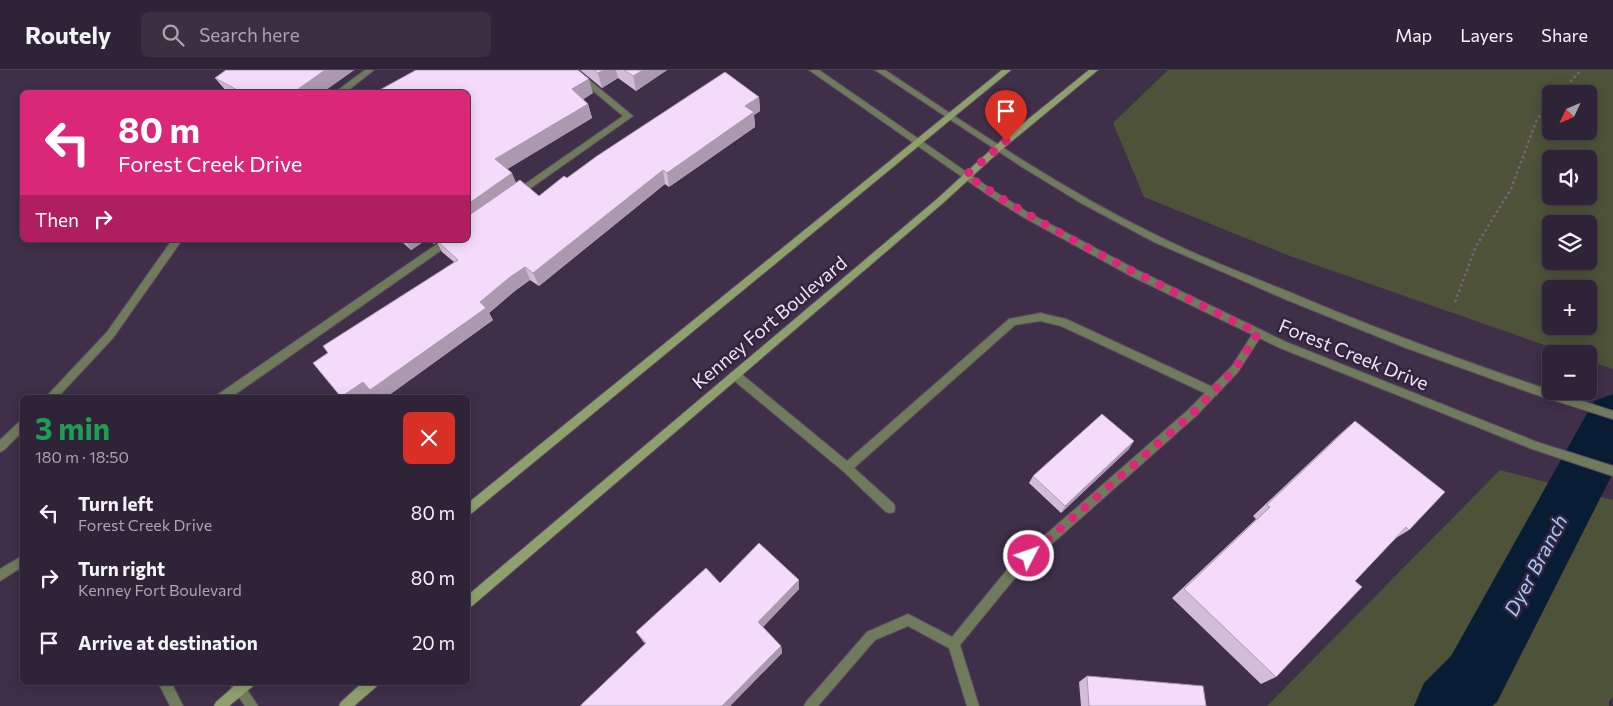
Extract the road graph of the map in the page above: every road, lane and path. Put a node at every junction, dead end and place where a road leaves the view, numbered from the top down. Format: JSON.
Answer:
{"nodes":[{"id":1,"x":370,"y":70,"type":"edge"},
{"id":2,"x":572,"y":70,"type":"edge"},
{"id":3,"x":814,"y":70,"type":"edge"},
{"id":4,"x":879,"y":70,"type":"edge"},
{"id":5,"x":1007,"y":70,"type":"edge"},
{"id":6,"x":1094,"y":70,"type":"edge"},
{"id":7,"x":1581,"y":70,"type":"edge"},
{"id":8,"x":1567,"y":85,"type":"edge"},
{"id":9,"x":344,"y":90,"type":"edge"},
{"id":10,"x":1542,"y":113,"type":"edge"},
{"id":11,"x":948,"y":117,"type":"junction"},
{"id":12,"x":917,"y":143,"type":"junction"},
{"id":13,"x":998,"y":148,"type":"junction"},
{"id":14,"x":966,"y":175,"type":"junction"},
{"id":15,"x":508,"y":200,"type":"edge"},
{"id":16,"x":176,"y":242,"type":"edge"},
{"id":17,"x":447,"y":242,"type":"edge"},
{"id":18,"x":1455,"y":302,"type":"dead end"},
{"id":19,"x":1258,"y":333,"type":"junction"},
{"id":20,"x":735,"y":375,"type":"junction"},
{"id":21,"x":1213,"y":392,"type":"junction"},
{"id":22,"x":53,"y":395,"type":"edge"},
{"id":23,"x":225,"y":395,"type":"edge"},
{"id":24,"x":1613,"y":415,"type":"edge"},
{"id":25,"x":20,"y":428,"type":"edge"},
{"id":26,"x":0,"y":447,"type":"edge"},
{"id":27,"x":847,"y":468,"type":"junction"},
{"id":28,"x":1613,"y":471,"type":"edge"},
{"id":29,"x":470,"y":507,"type":"edge"},
{"id":30,"x":890,"y":508,"type":"dead end"},
{"id":31,"x":20,"y":562,"type":"edge"},
{"id":32,"x":0,"y":576,"type":"edge"},
{"id":33,"x":470,"y":600,"type":"edge"},
{"id":34,"x":954,"y":644,"type":"junction"},
{"id":35,"x":166,"y":685,"type":"edge"},
{"id":36,"x":241,"y":685,"type":"edge"},
{"id":37,"x":370,"y":685,"type":"edge"},
{"id":38,"x":178,"y":706,"type":"edge"},
{"id":39,"x":220,"y":706,"type":"edge"},
{"id":40,"x":252,"y":706,"type":"edge"},
{"id":41,"x":345,"y":706,"type":"edge"},
{"id":42,"x":810,"y":706,"type":"edge"},
{"id":43,"x":973,"y":706,"type":"edge"}],
"edges":[{"from":1,"to":9,"type":"street"},
{"from":2,"to":15,"type":"street"},
{"from":3,"to":12,"type":"street","name":"Forest Creek Drive"},
{"from":4,"to":11,"type":"street","name":"Forest Creek Drive"},
{"from":5,"to":11,"type":"main road"},
{"from":6,"to":13,"type":"main road","name":"Kenney Fort Boulevard"},
{"from":7,"to":8,"type":"path"},
{"from":10,"to":18,"type":"path"},
{"from":11,"to":12,"type":"main road"},
{"from":11,"to":13,"type":"street","name":"Forest Creek Drive"},
{"from":12,"to":14,"type":"street","name":"Forest Creek Drive"},
{"from":12,"to":29,"type":"main road"},
{"from":13,"to":14,"type":"main road","name":"Kenney Fort Boulevard"},
{"from":13,"to":24,"type":"street","name":"Forest Creek Drive"},
{"from":14,"to":19,"type":"street","name":"Forest Creek Drive"},
{"from":14,"to":20,"type":"main road","name":"Kenney Fort Boulevard"},
{"from":16,"to":22,"type":"street"},
{"from":17,"to":23,"type":"street"},
{"from":19,"to":21,"type":"street"},
{"from":19,"to":28,"type":"street","name":"Forest Creek Drive"},
{"from":20,"to":27,"type":"street"},
{"from":20,"to":33,"type":"main road","name":"Kenney Fort Boulevard"},
{"from":21,"to":27,"type":"street"},
{"from":21,"to":34,"type":"street"},
{"from":25,"to":26,"type":"street"},
{"from":27,"to":30,"type":"street"},
{"from":31,"to":32,"type":"street"},
{"from":34,"to":42,"type":"street"},
{"from":34,"to":43,"type":"street"},
{"from":35,"to":38,"type":"street"},
{"from":36,"to":39,"type":"main road"},
{"from":36,"to":40,"type":"street"},
{"from":37,"to":41,"type":"main road"}]}
